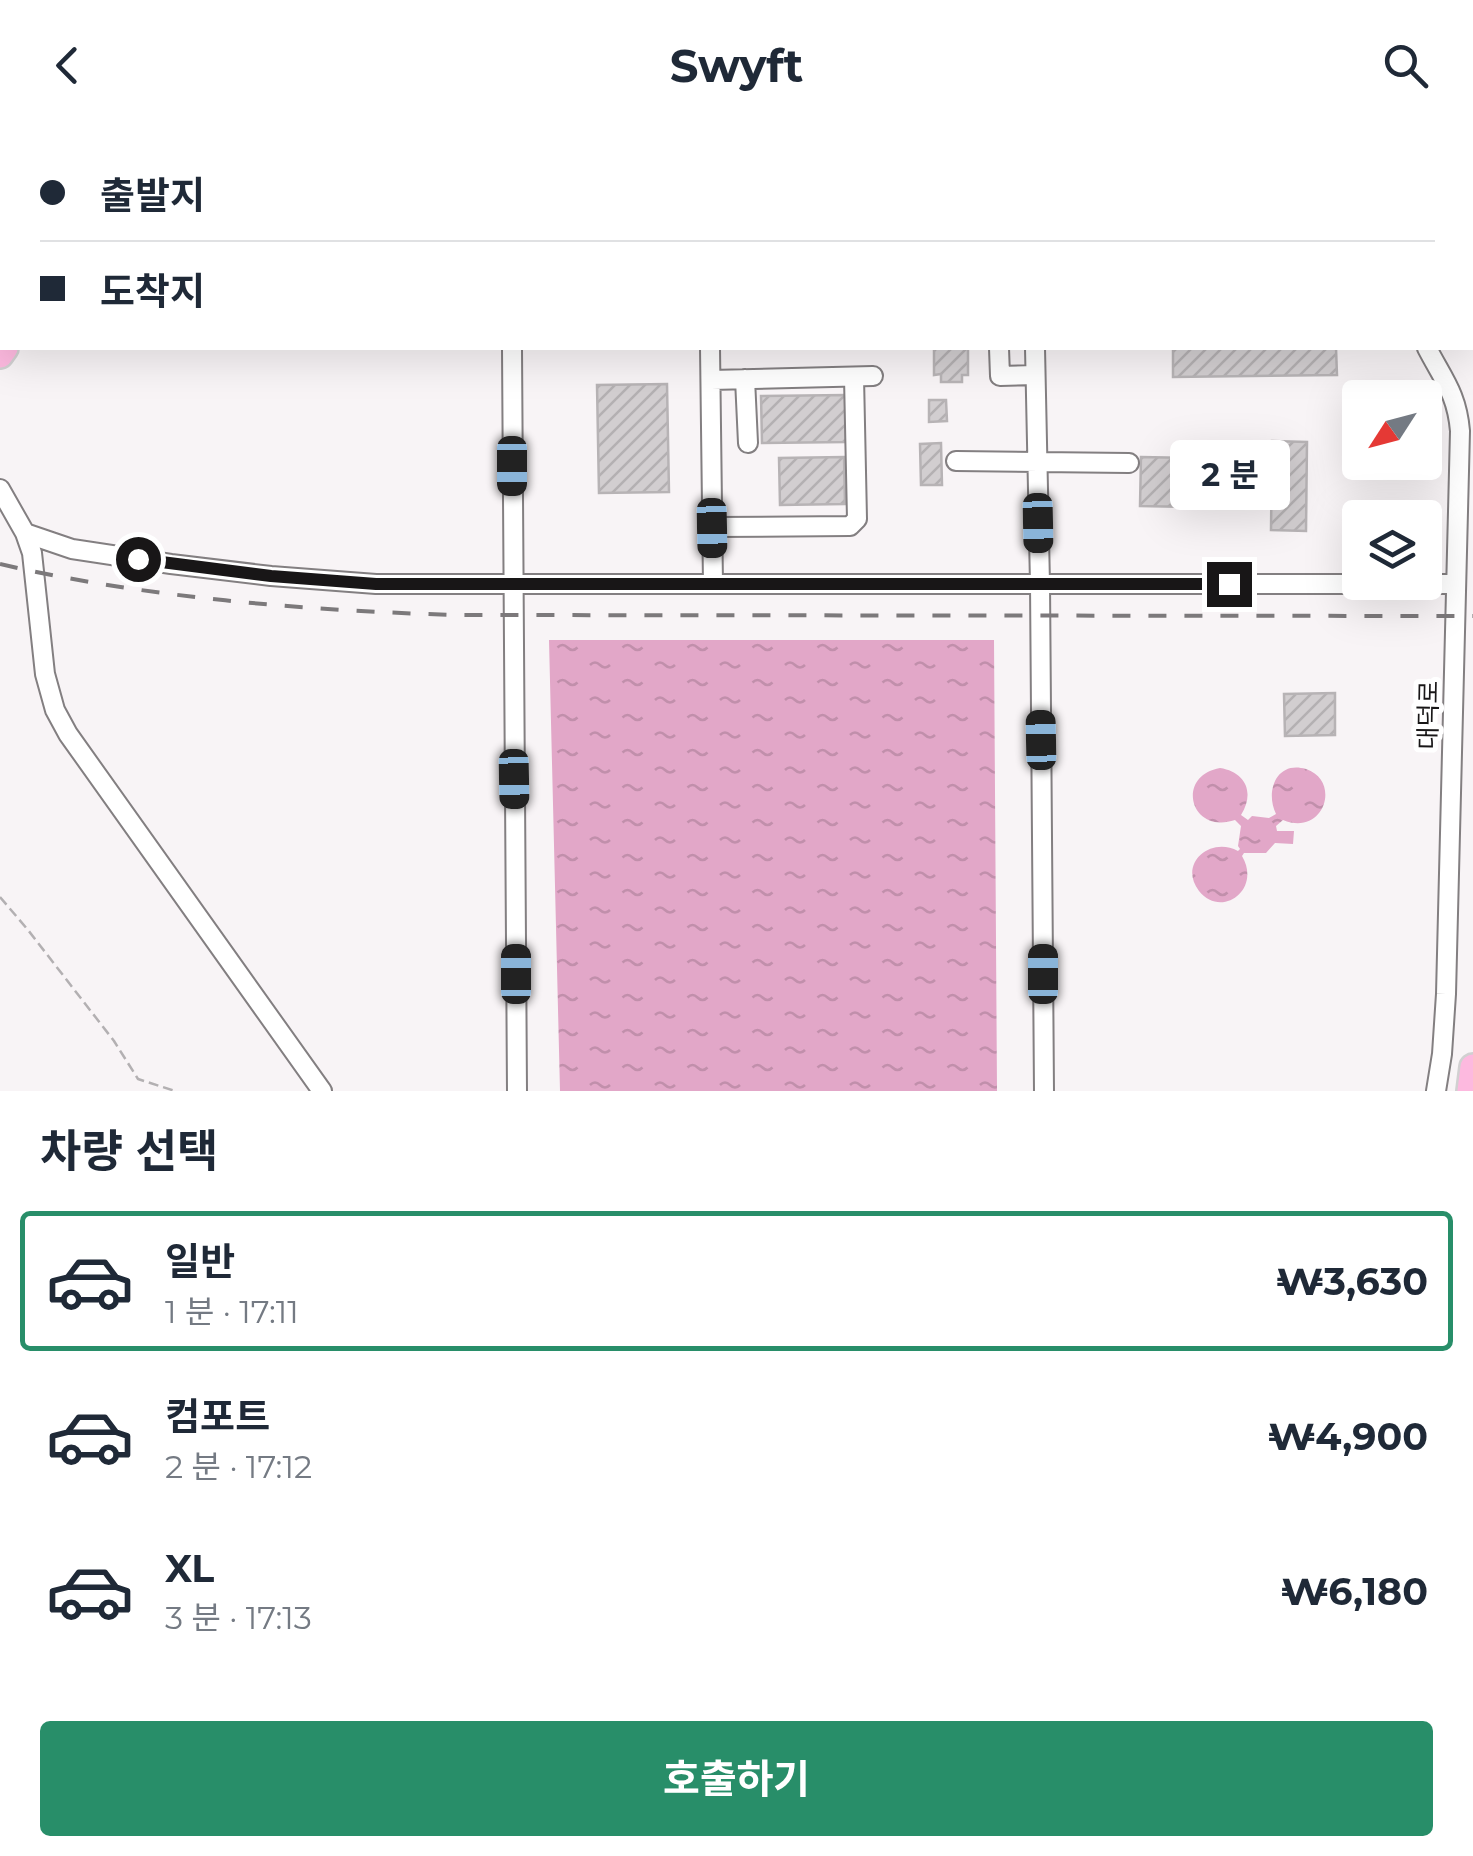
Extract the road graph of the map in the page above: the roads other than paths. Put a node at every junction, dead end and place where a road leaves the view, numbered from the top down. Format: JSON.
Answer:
{"nodes":[{"id":1,"x":512,"y":350,"type":"edge"},
{"id":2,"x":710,"y":350,"type":"edge"},
{"id":3,"x":998,"y":350,"type":"edge"},
{"id":4,"x":1035,"y":350,"type":"edge"},
{"id":5,"x":1427,"y":350,"type":"edge"},
{"id":6,"x":1035,"y":375,"type":"junction"},
{"id":7,"x":745,"y":379,"type":"junction"},
{"id":8,"x":710,"y":380,"type":"junction"},
{"id":9,"x":748,"y":443,"type":"dead end"},
{"id":10,"x":956,"y":461,"type":"dead end"},
{"id":11,"x":1037,"y":461,"type":"junction"},
{"id":12,"x":1130,"y":463,"type":"dead end"},
{"id":13,"x":0,"y":489,"type":"edge"},
{"id":14,"x":6,"y":513,"type":"edge"},
{"id":15,"x":712,"y":528,"type":"junction"},
{"id":16,"x":25,"y":533,"type":"junction"},
{"id":17,"x":513,"y":584,"type":"junction"},
{"id":18,"x":713,"y":584,"type":"junction"},
{"id":19,"x":1040,"y":584,"type":"junction"},
{"id":20,"x":1456,"y":584,"type":"junction"},
{"id":21,"x":1473,"y":1068,"type":"edge"},
{"id":22,"x":322,"y":1091,"type":"edge"},
{"id":23,"x":517,"y":1091,"type":"edge"},
{"id":24,"x":1044,"y":1091,"type":"edge"},
{"id":25,"x":1436,"y":1091,"type":"edge"},
{"id":26,"x":1470,"y":1091,"type":"edge"}],
"edges":[{"from":1,"to":17,"type":"street"},
{"from":2,"to":8,"type":"street"},
{"from":3,"to":6,"type":"street"},
{"from":4,"to":6,"type":"street"},
{"from":5,"to":20,"type":"street","name":"대덕로"},
{"from":6,"to":11,"type":"street"},
{"from":7,"to":8,"type":"street"},
{"from":7,"to":9,"type":"street"},
{"from":7,"to":15,"type":"street"},
{"from":8,"to":15,"type":"street"},
{"from":10,"to":11,"type":"street"},
{"from":11,"to":12,"type":"street"},
{"from":11,"to":19,"type":"street"},
{"from":13,"to":14,"type":"street"},
{"from":14,"to":16,"type":"street"},
{"from":15,"to":18,"type":"street"},
{"from":16,"to":17,"type":"street"},
{"from":16,"to":22,"type":"street"},
{"from":17,"to":18,"type":"street"},
{"from":17,"to":23,"type":"street"},
{"from":18,"to":19,"type":"street"},
{"from":19,"to":20,"type":"street"},
{"from":19,"to":24,"type":"street"},
{"from":20,"to":25,"type":"street","name":"대덕로"},
{"from":21,"to":26,"type":"highway"}]}
